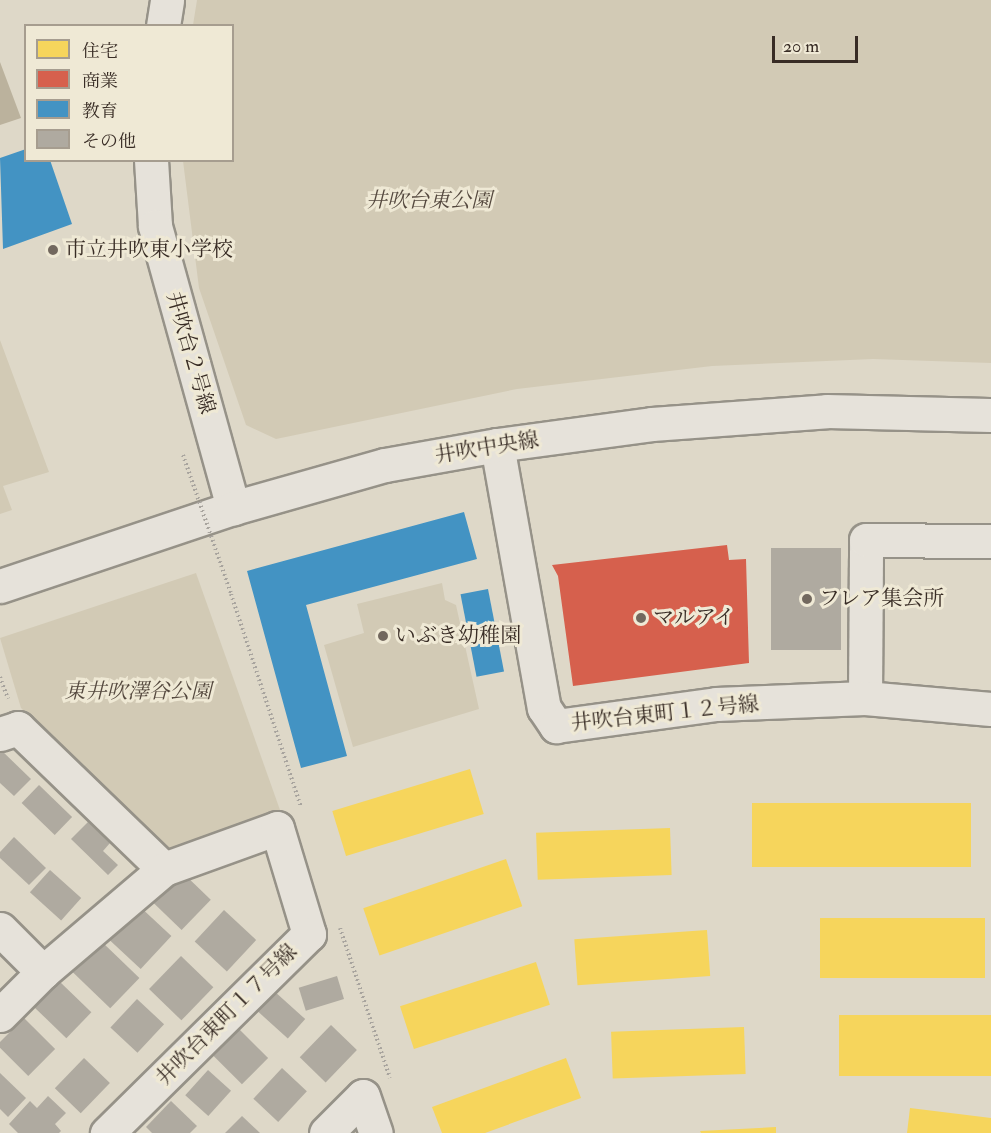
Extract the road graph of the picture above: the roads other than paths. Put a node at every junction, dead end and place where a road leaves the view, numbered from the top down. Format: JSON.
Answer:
{"nodes":[{"id":1,"x":167,"y":0,"type":"edge"},
{"id":2,"x":163,"y":24,"type":"edge"},
{"id":3,"x":151,"y":162,"type":"edge"},
{"id":4,"x":991,"y":415,"type":"edge"},
{"id":5,"x":497,"y":444,"type":"junction"},
{"id":6,"x":233,"y":508,"type":"junction"},
{"id":7,"x":991,"y":541,"type":"edge"},
{"id":8,"x":0,"y":586,"type":"edge"},
{"id":9,"x":865,"y":698,"type":"junction"},
{"id":10,"x":991,"y":709,"type":"edge"},
{"id":11,"x":0,"y":734,"type":"edge"},
{"id":12,"x":164,"y":869,"type":"junction"},
{"id":13,"x":0,"y":929,"type":"edge"},
{"id":14,"x":43,"y":972,"type":"junction"},
{"id":15,"x":0,"y":1015,"type":"edge"},
{"id":16,"x":107,"y":1133,"type":"edge"},
{"id":17,"x":326,"y":1133,"type":"edge"},
{"id":18,"x":376,"y":1133,"type":"edge"}],
"edges":[{"from":1,"to":2,"type":"street"},
{"from":3,"to":6,"type":"street","name":"井吹台２号線"},
{"from":4,"to":5,"type":"street","name":"井吹中央線"},
{"from":5,"to":6,"type":"street","name":"井吹中央線"},
{"from":5,"to":9,"type":"street","name":"井吹台東町１２号線"},
{"from":6,"to":8,"type":"street","name":"井吹中央線"},
{"from":7,"to":9,"type":"street"},
{"from":9,"to":10,"type":"street","name":"井吹台東町１２号線"},
{"from":11,"to":12,"type":"street"},
{"from":12,"to":14,"type":"street","name":"井吹台東町１７号線"},
{"from":12,"to":16,"type":"street","name":"井吹台東町１７号線"},
{"from":13,"to":14,"type":"street"},
{"from":14,"to":15,"type":"street","name":"井吹台東町１７号線"},
{"from":17,"to":18,"type":"street"}]}
